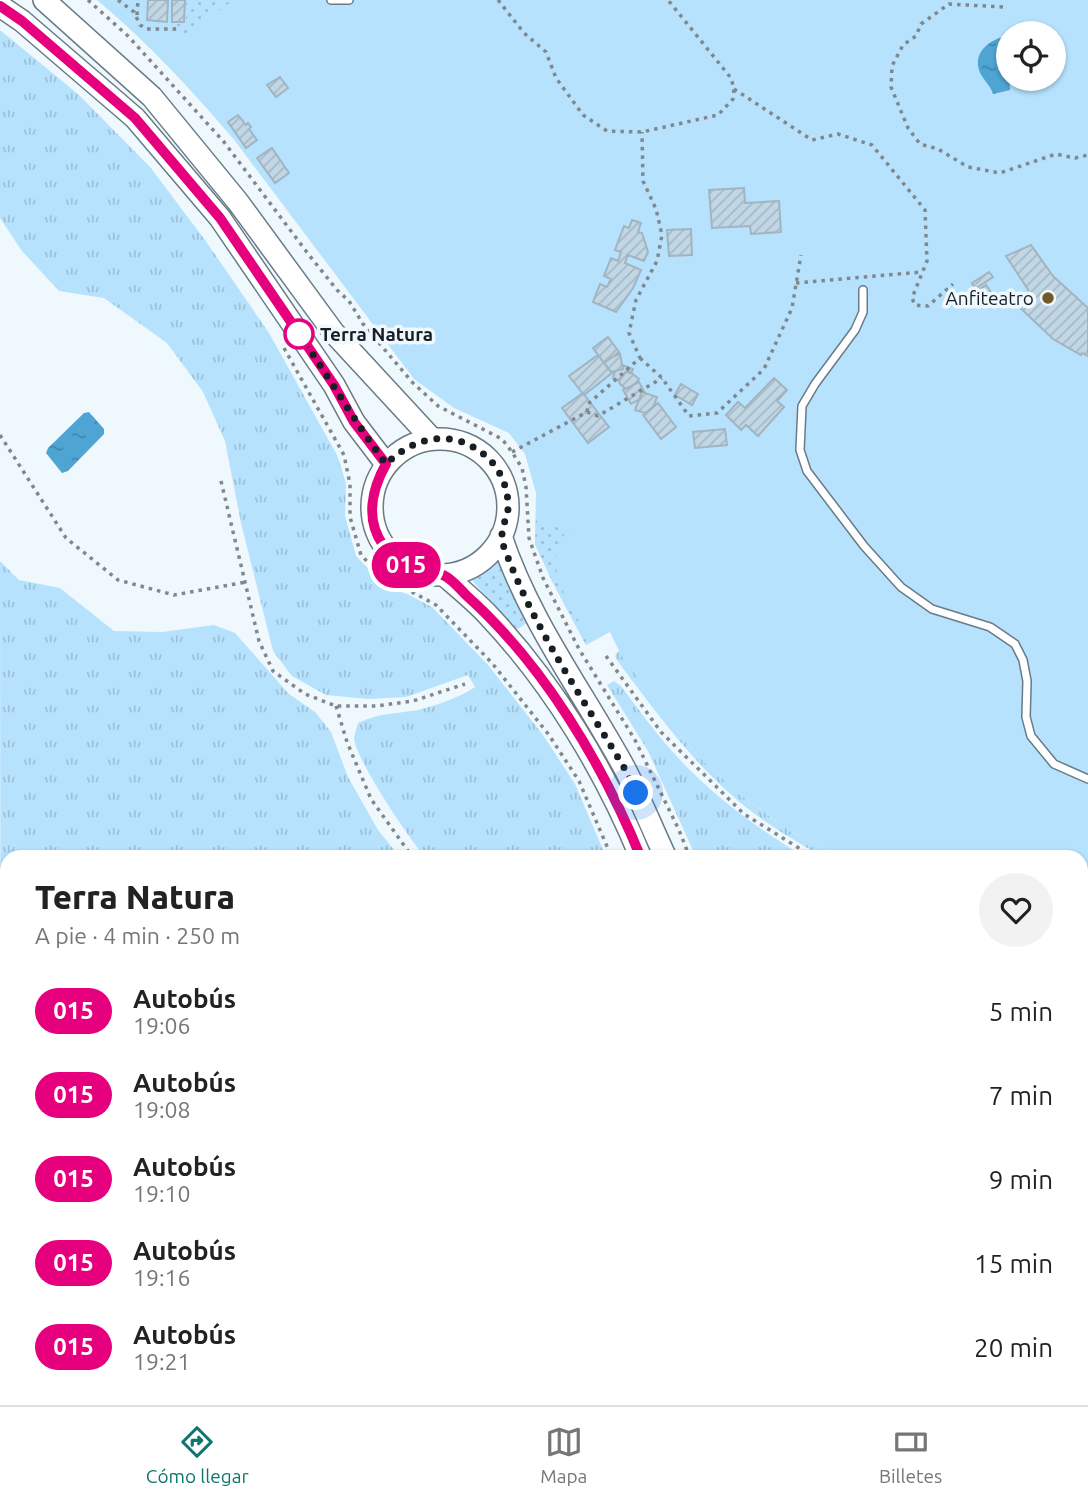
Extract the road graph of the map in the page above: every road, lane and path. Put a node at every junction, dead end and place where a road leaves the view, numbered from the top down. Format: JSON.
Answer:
{"nodes":[{"id":1,"x":44,"y":0,"type":"edge"},
{"id":2,"x":118,"y":0,"type":"edge"},
{"id":3,"x":138,"y":0,"type":"edge"},
{"id":4,"x":331,"y":0,"type":"edge"},
{"id":5,"x":349,"y":0,"type":"edge"},
{"id":6,"x":498,"y":0,"type":"edge"},
{"id":7,"x":668,"y":0,"type":"edge"},
{"id":8,"x":0,"y":6,"type":"edge"},
{"id":9,"x":1003,"y":7,"type":"dead end"},
{"id":10,"x":138,"y":17,"type":"junction"},
{"id":11,"x":181,"y":29,"type":"dead end"},
{"id":12,"x":734,"y":89,"type":"junction"},
{"id":13,"x":642,"y":132,"type":"junction"},
{"id":14,"x":1088,"y":155,"type":"edge"},
{"id":15,"x":801,"y":255,"type":"dead end"},
{"id":16,"x":922,"y":272,"type":"junction"},
{"id":17,"x":882,"y":276,"type":"dead end"},
{"id":18,"x":846,"y":278,"type":"dead end"},
{"id":19,"x":796,"y":283,"type":"junction"},
{"id":20,"x":953,"y":284,"type":"dead end"},
{"id":21,"x":863,"y":290,"type":"dead end"},
{"id":22,"x":280,"y":342,"type":"dead end"},
{"id":23,"x":640,"y":358,"type":"junction"},
{"id":24,"x":662,"y":378,"type":"junction"},
{"id":25,"x":587,"y":412,"type":"junction"},
{"id":26,"x":0,"y":435,"type":"edge"},
{"id":27,"x":432,"y":439,"type":"junction"},
{"id":28,"x":512,"y":452,"type":"dead end"},
{"id":29,"x":386,"y":464,"type":"junction"},
{"id":30,"x":221,"y":481,"type":"dead end"},
{"id":31,"x":501,"y":536,"type":"junction"},
{"id":32,"x":444,"y":575,"type":"junction"},
{"id":33,"x":246,"y":582,"type":"junction"},
{"id":34,"x":606,"y":656,"type":"dead end"},
{"id":35,"x":465,"y":684,"type":"dead end"},
{"id":36,"x":336,"y":706,"type":"junction"},
{"id":37,"x":1088,"y":779,"type":"edge"},
{"id":38,"x":406,"y":850,"type":"edge"},
{"id":39,"x":608,"y":850,"type":"edge"},
{"id":40,"x":637,"y":850,"type":"edge"},
{"id":41,"x":662,"y":850,"type":"edge"},
{"id":42,"x":802,"y":850,"type":"edge"}],
"edges":[{"from":1,"to":27,"type":"main road"},
{"from":2,"to":10,"type":"path"},
{"from":3,"to":10,"type":"path"},
{"from":4,"to":5,"type":"lane"},
{"from":6,"to":13,"type":"path"},
{"from":7,"to":12,"type":"path"},
{"from":8,"to":29,"type":"main road"},
{"from":9,"to":14,"type":"path"},
{"from":10,"to":11,"type":"path"},
{"from":12,"to":13,"type":"path"},
{"from":12,"to":16,"type":"path"},
{"from":13,"to":23,"type":"path"},
{"from":15,"to":19,"type":"path"},
{"from":16,"to":17,"type":"path"},
{"from":16,"to":20,"type":"path"},
{"from":18,"to":19,"type":"path"},
{"from":19,"to":24,"type":"path"},
{"from":21,"to":37,"type":"lane"},
{"from":22,"to":39,"type":"path"},
{"from":23,"to":24,"type":"path"},
{"from":23,"to":25,"type":"path"},
{"from":24,"to":25,"type":"path"},
{"from":25,"to":28,"type":"path"},
{"from":26,"to":33,"type":"path"},
{"from":27,"to":29,"type":"main road"},
{"from":27,"to":31,"type":"main road"},
{"from":29,"to":32,"type":"main road"},
{"from":30,"to":33,"type":"path"},
{"from":31,"to":32,"type":"main road"},
{"from":31,"to":41,"type":"main road"},
{"from":32,"to":40,"type":"main road"},
{"from":33,"to":36,"type":"path"},
{"from":34,"to":42,"type":"path"},
{"from":35,"to":36,"type":"path"},
{"from":36,"to":38,"type":"path"}]}
